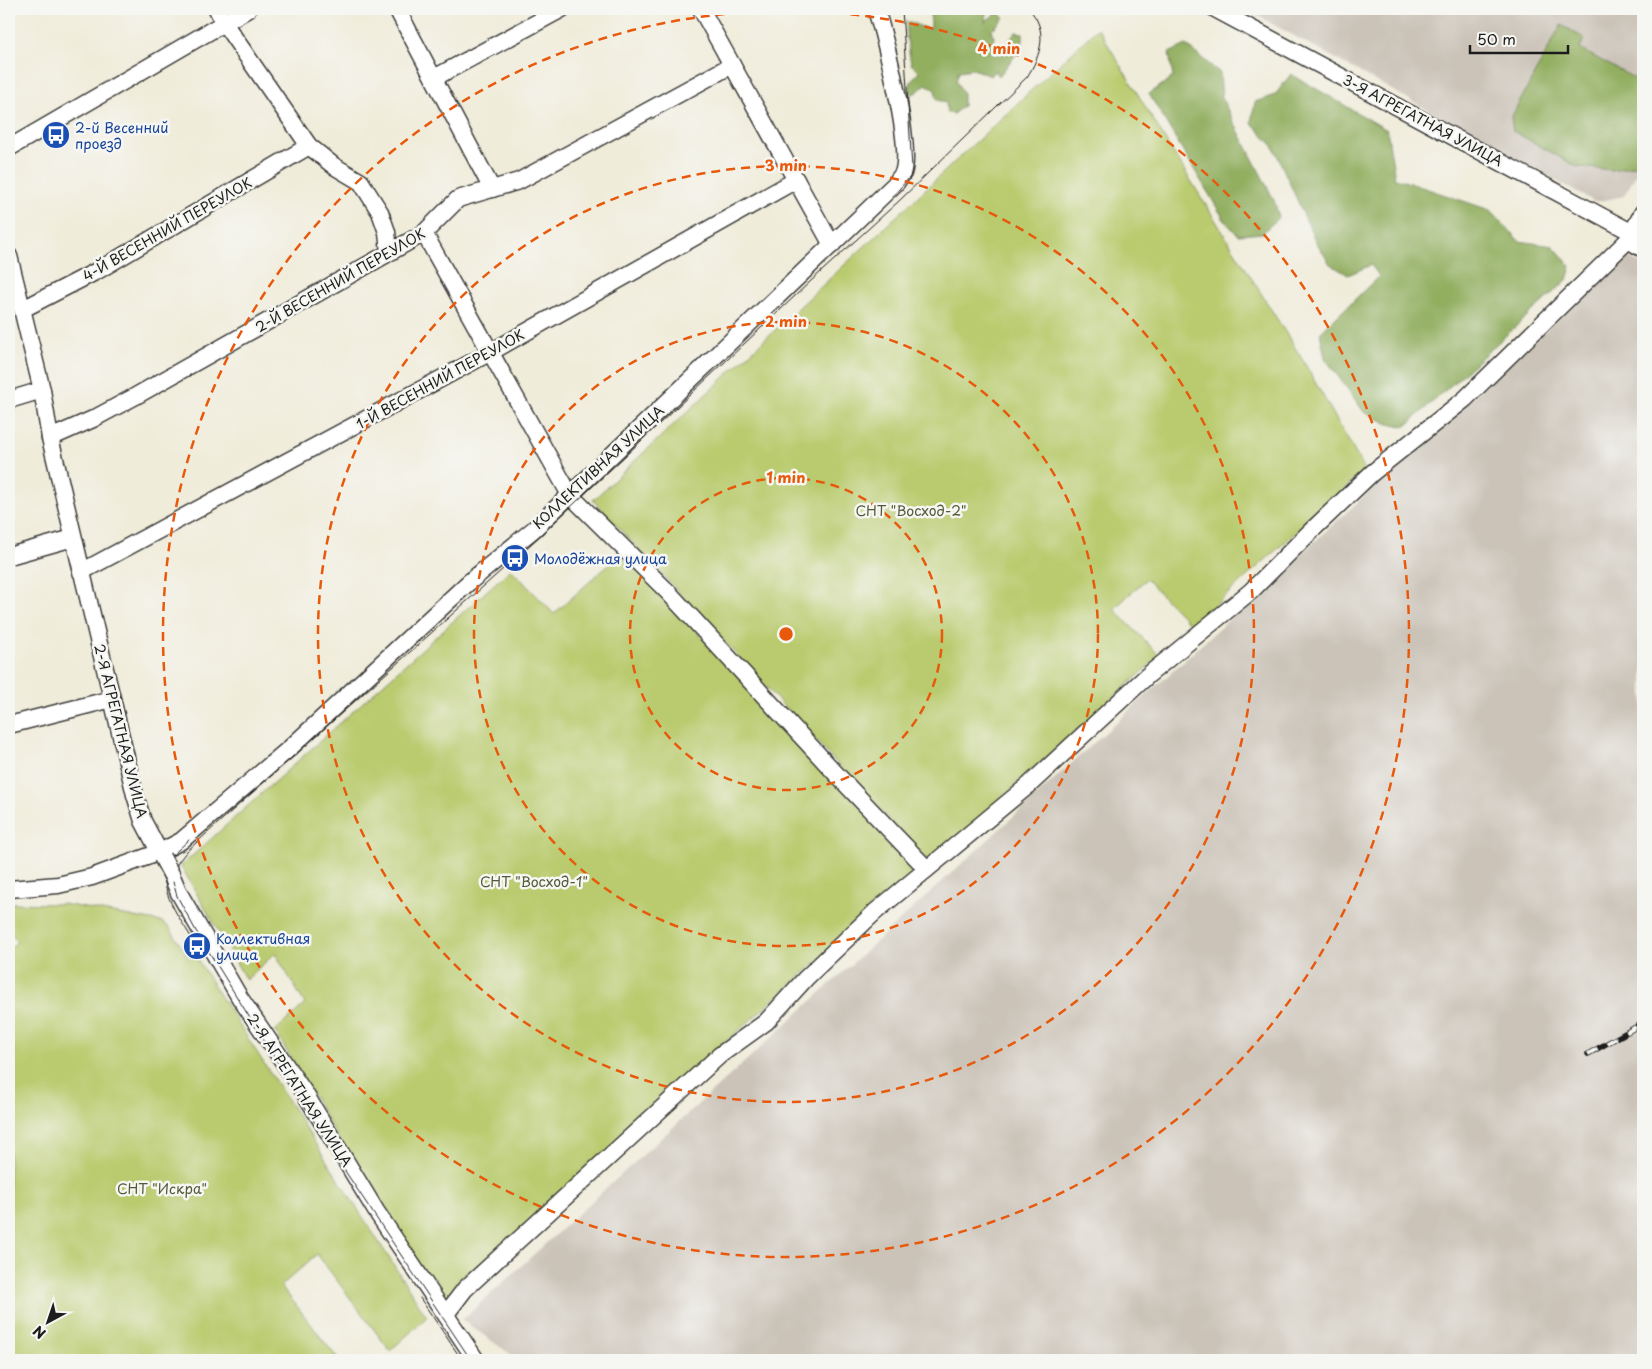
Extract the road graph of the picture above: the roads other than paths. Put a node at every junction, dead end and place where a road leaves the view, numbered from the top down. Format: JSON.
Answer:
{"nodes":[{"id":1,"x":248,"y":9,"type":"edge"},
{"id":2,"x":396,"y":9,"type":"edge"},
{"id":3,"x":562,"y":9,"type":"edge"},
{"id":4,"x":701,"y":9,"type":"edge"},
{"id":5,"x":876,"y":9,"type":"edge"},
{"id":6,"x":1215,"y":9,"type":"edge"},
{"id":7,"x":220,"y":16,"type":"edge"},
{"id":8,"x":732,"y":65,"type":"junction"},
{"id":9,"x":434,"y":78,"type":"junction"},
{"id":10,"x":309,"y":146,"type":"junction"},
{"id":11,"x":9,"y":148,"type":"edge"},
{"id":12,"x":796,"y":180,"type":"junction"},
{"id":13,"x":492,"y":189,"type":"junction"},
{"id":14,"x":1643,"y":212,"type":"edge"},
{"id":15,"x":424,"y":233,"type":"junction"},
{"id":16,"x":1630,"y":236,"type":"junction"},
{"id":17,"x":832,"y":246,"type":"junction"},
{"id":18,"x":1643,"y":249,"type":"edge"},
{"id":19,"x":389,"y":252,"type":"junction"},
{"id":20,"x":9,"y":256,"type":"edge"},
{"id":21,"x":23,"y":309,"type":"junction"},
{"id":22,"x":490,"y":353,"type":"junction"},
{"id":23,"x":42,"y":390,"type":"junction"},
{"id":24,"x":9,"y":400,"type":"edge"},
{"id":25,"x":50,"y":438,"type":"junction"},
{"id":26,"x":570,"y":495,"type":"junction"},
{"id":27,"x":73,"y":538,"type":"junction"},
{"id":28,"x":9,"y":556,"type":"edge"},
{"id":29,"x":81,"y":572,"type":"junction"},
{"id":30,"x":112,"y":699,"type":"junction"},
{"id":31,"x":9,"y":725,"type":"edge"},
{"id":32,"x":161,"y":854,"type":"junction"},
{"id":33,"x":927,"y":869,"type":"junction"},
{"id":34,"x":9,"y":889,"type":"edge"},
{"id":35,"x":446,"y":1314,"type":"junction"},
{"id":36,"x":476,"y":1360,"type":"edge"}],
"edges":[{"from":1,"to":7,"type":"street"},
{"from":2,"to":9,"type":"street"},
{"from":3,"to":9,"type":"street"},
{"from":4,"to":8,"type":"street"},
{"from":5,"to":17,"type":"street","name":"КОЛЛЕКТИВНАЯ УЛИЦА"},
{"from":6,"to":16,"type":"street","name":"3-Я АГРЕГАТНАЯ УЛИЦА"},
{"from":7,"to":10,"type":"street"},
{"from":7,"to":11,"type":"street"},
{"from":8,"to":12,"type":"street"},
{"from":8,"to":13,"type":"street","name":"2-Й ВЕСЕННИЙ ПЕРЕУЛОК"},
{"from":9,"to":13,"type":"street"},
{"from":10,"to":19,"type":"street"},
{"from":10,"to":21,"type":"street","name":"4-Й ВЕСЕННИЙ ПЕРЕУЛОК"},
{"from":12,"to":17,"type":"street"},
{"from":12,"to":22,"type":"street","name":"1-Й ВЕСЕННИЙ ПЕРЕУЛОК"},
{"from":13,"to":15,"type":"street","name":"2-Й ВЕСЕННИЙ ПЕРЕУЛОК"},
{"from":14,"to":16,"type":"street"},
{"from":15,"to":19,"type":"street","name":"2-Й ВЕСЕННИЙ ПЕРЕУЛОК"},
{"from":15,"to":22,"type":"street"},
{"from":16,"to":18,"type":"street","name":"3-Я АГРЕГАТНАЯ УЛИЦА"},
{"from":16,"to":33,"type":"street"},
{"from":17,"to":26,"type":"street","name":"КОЛЛЕКТИВНАЯ УЛИЦА"},
{"from":19,"to":25,"type":"street","name":"2-Й ВЕСЕННИЙ ПЕРЕУЛОК"},
{"from":20,"to":21,"type":"street","name":"2-Я АГРЕГАТНАЯ УЛИЦА"},
{"from":21,"to":23,"type":"street","name":"2-Я АГРЕГАТНАЯ УЛИЦА"},
{"from":22,"to":26,"type":"street"},
{"from":22,"to":29,"type":"street","name":"1-Й ВЕСЕННИЙ ПЕРЕУЛОК"},
{"from":23,"to":24,"type":"street"},
{"from":23,"to":25,"type":"street","name":"2-Я АГРЕГАТНАЯ УЛИЦА"},
{"from":25,"to":27,"type":"street","name":"2-Я АГРЕГАТНАЯ УЛИЦА"},
{"from":26,"to":32,"type":"street","name":"КОЛЛЕКТИВНАЯ УЛИЦА"},
{"from":26,"to":33,"type":"street"},
{"from":27,"to":28,"type":"street"},
{"from":27,"to":29,"type":"street","name":"2-Я АГРЕГАТНАЯ УЛИЦА"},
{"from":29,"to":30,"type":"street","name":"2-Я АГРЕГАТНАЯ УЛИЦА"},
{"from":30,"to":31,"type":"street"},
{"from":30,"to":32,"type":"street","name":"2-Я АГРЕГАТНАЯ УЛИЦА"},
{"from":32,"to":34,"type":"street","name":"КОЛЛЕКТИВНАЯ УЛИЦА"},
{"from":32,"to":35,"type":"street","name":"2-Я АГРЕГАТНАЯ УЛИЦА","bridge":true},
{"from":33,"to":35,"type":"street"},
{"from":35,"to":36,"type":"street","name":"2-Я АГРЕГАТНАЯ УЛИЦА"}]}
